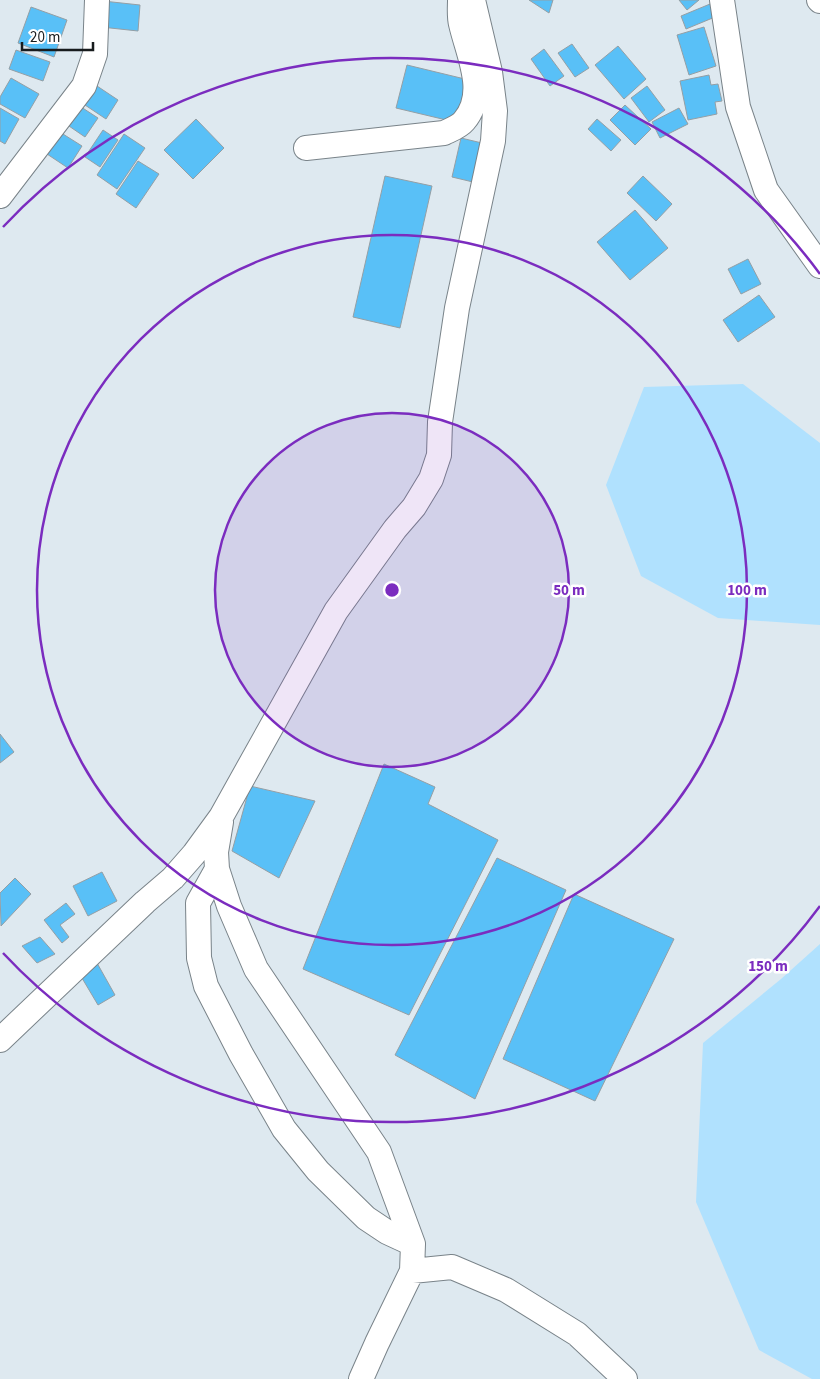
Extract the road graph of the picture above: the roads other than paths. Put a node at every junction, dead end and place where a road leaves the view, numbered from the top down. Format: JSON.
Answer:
{"nodes":[{"id":1,"x":97,"y":0,"type":"edge"},
{"id":2,"x":460,"y":0,"type":"edge"},
{"id":3,"x":473,"y":0,"type":"edge"},
{"id":4,"x":722,"y":0,"type":"edge"},
{"id":5,"x":306,"y":148,"type":"dead end"},
{"id":6,"x":0,"y":196,"type":"edge"},
{"id":7,"x":820,"y":266,"type":"edge"},
{"id":8,"x":221,"y":817,"type":"junction"},
{"id":9,"x":217,"y":869,"type":"junction"},
{"id":10,"x":0,"y":1040,"type":"edge"},
{"id":11,"x":413,"y":1244,"type":"junction"},
{"id":12,"x":412,"y":1271,"type":"junction"},
{"id":13,"x":361,"y":1379,"type":"edge"},
{"id":14,"x":625,"y":1379,"type":"edge"}],
"edges":[{"from":1,"to":6,"type":"street"},
{"from":2,"to":5,"type":"street"},
{"from":3,"to":8,"type":"street"},
{"from":4,"to":7,"type":"street"},
{"from":8,"to":9,"type":"street"},
{"from":8,"to":10,"type":"street"},
{"from":9,"to":11,"type":"street"},
{"from":9,"to":11,"type":"street"},
{"from":11,"to":12,"type":"street"},
{"from":12,"to":13,"type":"street"},
{"from":12,"to":14,"type":"street"}]}
